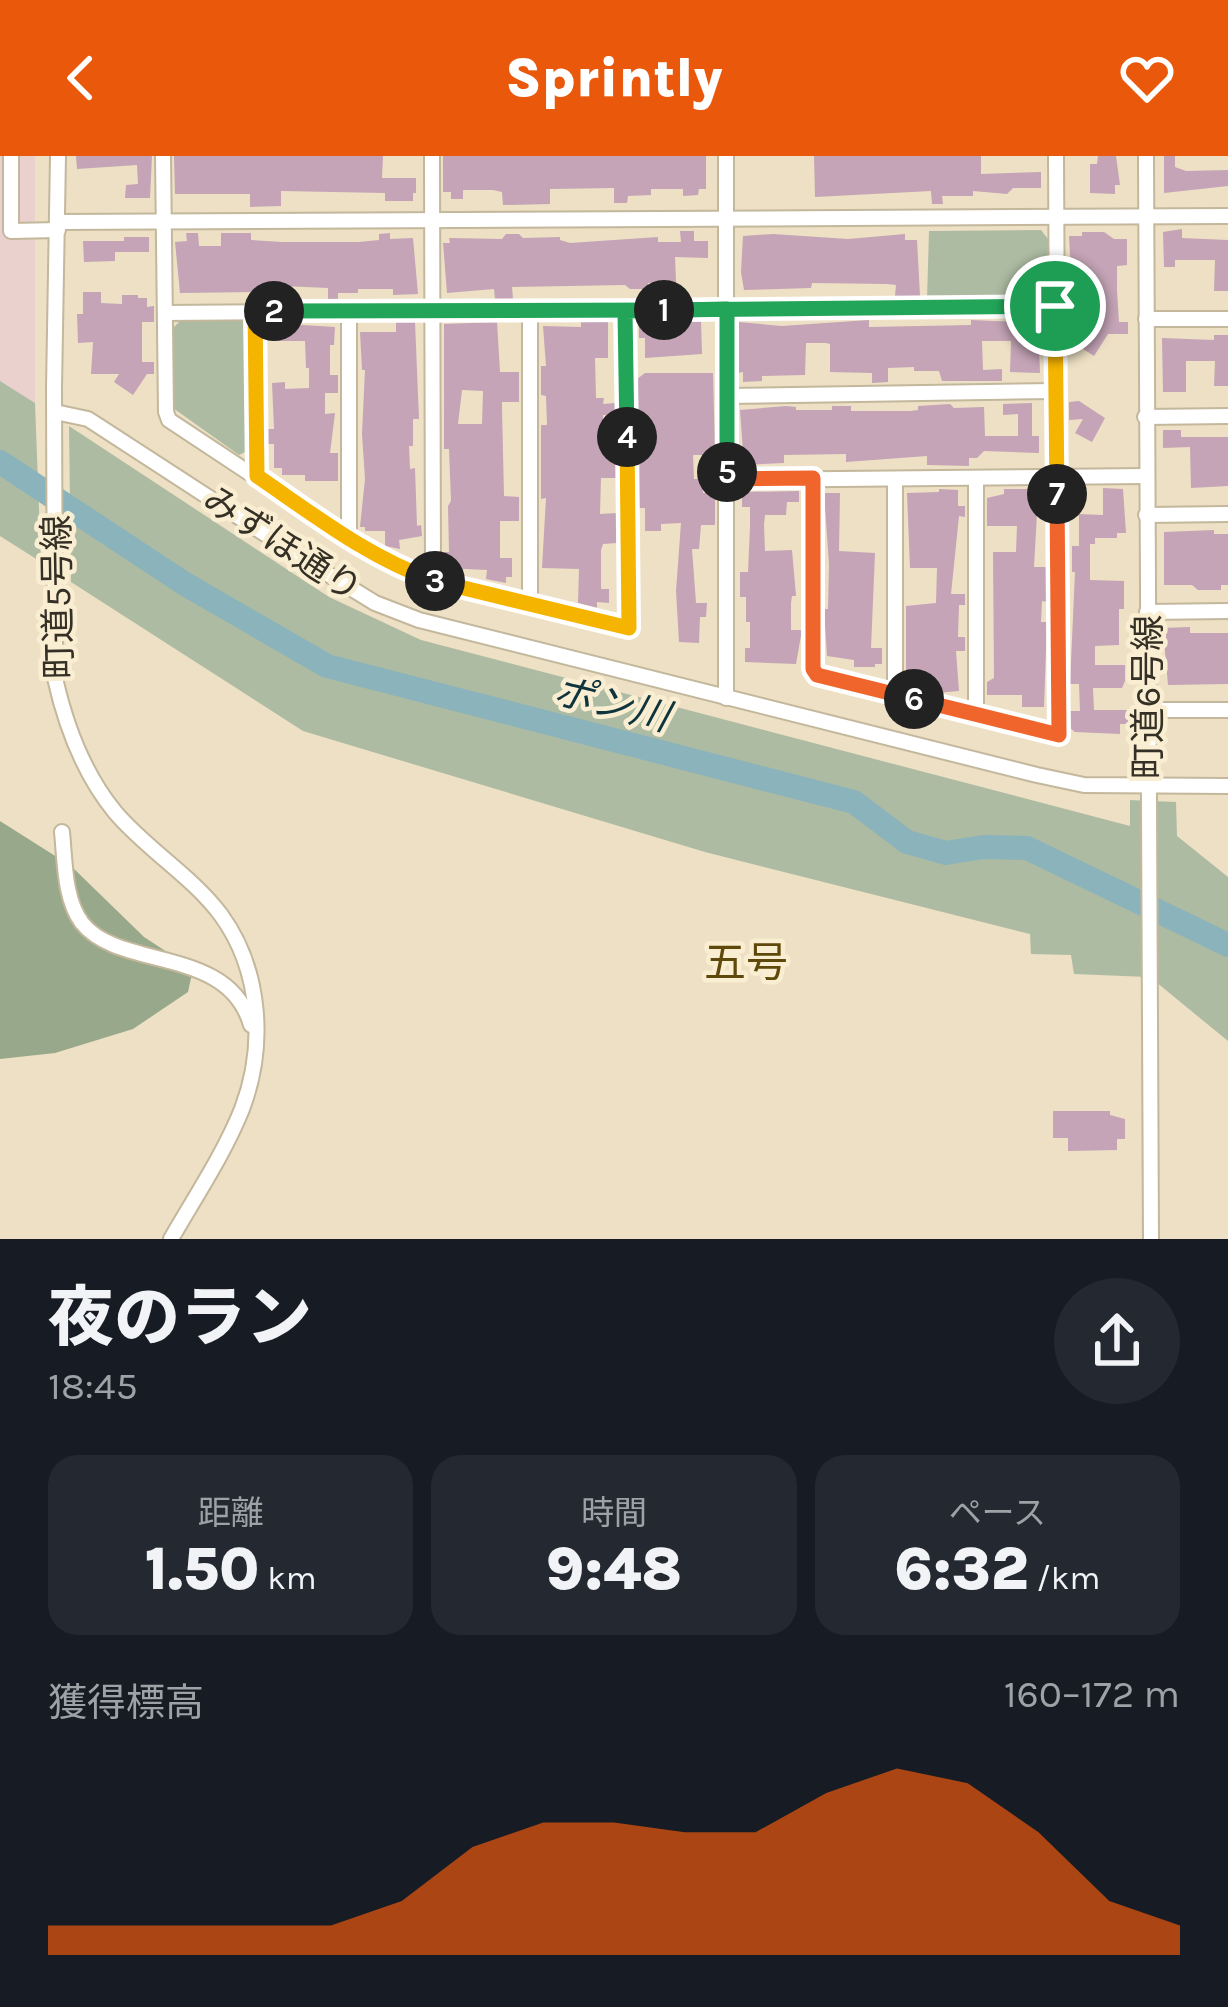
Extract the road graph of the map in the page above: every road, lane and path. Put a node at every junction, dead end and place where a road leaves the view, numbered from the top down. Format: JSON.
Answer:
{"nodes":[{"id":1,"x":11,"y":156,"type":"edge"},
{"id":2,"x":58,"y":156,"type":"edge"},
{"id":3,"x":163,"y":156,"type":"edge"},
{"id":4,"x":432,"y":156,"type":"edge"},
{"id":5,"x":726,"y":156,"type":"edge"},
{"id":6,"x":1055,"y":156,"type":"edge"},
{"id":7,"x":1146,"y":156,"type":"edge"},
{"id":8,"x":1145,"y":216,"type":"junction"},
{"id":9,"x":1228,"y":216,"type":"edge"},
{"id":10,"x":1056,"y":217,"type":"junction"},
{"id":11,"x":726,"y":219,"type":"junction"},
{"id":12,"x":433,"y":221,"type":"junction"},
{"id":13,"x":164,"y":222,"type":"junction"},
{"id":14,"x":58,"y":226,"type":"junction"},
{"id":15,"x":1055,"y":306,"type":"junction"},
{"id":16,"x":727,"y":309,"type":"junction"},
{"id":17,"x":255,"y":310,"type":"junction"},
{"id":18,"x":625,"y":311,"type":"junction"},
{"id":19,"x":434,"y":312,"type":"junction"},
{"id":20,"x":165,"y":313,"type":"junction"},
{"id":21,"x":530,"y":313,"type":"junction"},
{"id":22,"x":349,"y":314,"type":"junction"},
{"id":23,"x":1146,"y":320,"type":"junction"},
{"id":24,"x":1228,"y":320,"type":"edge"},
{"id":25,"x":1056,"y":391,"type":"junction"},
{"id":26,"x":727,"y":395,"type":"junction"},
{"id":27,"x":55,"y":412,"type":"junction"},
{"id":28,"x":1228,"y":416,"type":"edge"},
{"id":29,"x":1145,"y":417,"type":"junction"},
{"id":30,"x":257,"y":476,"type":"junction"},
{"id":31,"x":1146,"y":476,"type":"junction"},
{"id":32,"x":813,"y":478,"type":"junction"},
{"id":33,"x":976,"y":478,"type":"junction"},
{"id":34,"x":1057,"y":478,"type":"junction"},
{"id":35,"x":728,"y":479,"type":"junction"},
{"id":36,"x":895,"y":479,"type":"junction"},
{"id":37,"x":1228,"y":514,"type":"edge"},
{"id":38,"x":1146,"y":515,"type":"junction"},
{"id":39,"x":349,"y":539,"type":"junction"},
{"id":40,"x":434,"y":580,"type":"junction"},
{"id":41,"x":530,"y":605,"type":"junction"},
{"id":42,"x":1228,"y":611,"type":"edge"},
{"id":43,"x":1148,"y":612,"type":"junction"},
{"id":44,"x":896,"y":695,"type":"junction"},
{"id":45,"x":727,"y":698,"type":"junction"},
{"id":46,"x":1147,"y":710,"type":"junction"},
{"id":47,"x":1228,"y":710,"type":"edge"},
{"id":48,"x":976,"y":714,"type":"junction"},
{"id":49,"x":1228,"y":785,"type":"edge"},
{"id":50,"x":1148,"y":786,"type":"junction"},
{"id":51,"x":62,"y":832,"type":"dead end"},
{"id":52,"x":256,"y":1041,"type":"junction"},
{"id":53,"x":171,"y":1239,"type":"edge"},
{"id":54,"x":1150,"y":1239,"type":"edge"}],
"edges":[{"from":1,"to":14,"type":"street"},
{"from":2,"to":14,"type":"street","name":"町道5号線"},
{"from":3,"to":13,"type":"street"},
{"from":4,"to":12,"type":"street"},
{"from":5,"to":11,"type":"street"},
{"from":6,"to":10,"type":"street"},
{"from":7,"to":8,"type":"street","name":"町道6号線"},
{"from":8,"to":9,"type":"street"},
{"from":8,"to":10,"type":"street"},
{"from":8,"to":23,"type":"street","name":"町道6号線"},
{"from":10,"to":11,"type":"street"},
{"from":10,"to":15,"type":"street"},
{"from":11,"to":12,"type":"street"},
{"from":11,"to":16,"type":"street"},
{"from":12,"to":13,"type":"street"},
{"from":12,"to":19,"type":"street"},
{"from":13,"to":14,"type":"street"},
{"from":13,"to":20,"type":"street"},
{"from":14,"to":27,"type":"street","name":"町道5号線"},
{"from":15,"to":16,"type":"street"},
{"from":15,"to":25,"type":"street"},
{"from":16,"to":18,"type":"street"},
{"from":16,"to":26,"type":"street"},
{"from":17,"to":20,"type":"street"},
{"from":17,"to":22,"type":"street"},
{"from":17,"to":30,"type":"street"},
{"from":18,"to":21,"type":"street"},
{"from":18,"to":41,"type":"street"},
{"from":19,"to":21,"type":"street"},
{"from":19,"to":22,"type":"street"},
{"from":19,"to":40,"type":"street"},
{"from":20,"to":30,"type":"street"},
{"from":21,"to":41,"type":"street"},
{"from":22,"to":39,"type":"street"},
{"from":23,"to":24,"type":"street"},
{"from":23,"to":29,"type":"street","name":"町道6号線"},
{"from":25,"to":26,"type":"street"},
{"from":25,"to":34,"type":"street"},
{"from":26,"to":35,"type":"street"},
{"from":27,"to":45,"type":"street","name":"みずほ通り"},
{"from":27,"to":52,"type":"street","name":"町道5号線"},
{"from":28,"to":29,"type":"street"},
{"from":29,"to":31,"type":"street","name":"町道6号線"},
{"from":30,"to":39,"type":"street"},
{"from":31,"to":34,"type":"street"},
{"from":31,"to":38,"type":"street","name":"町道6号線"},
{"from":32,"to":35,"type":"street"},
{"from":32,"to":36,"type":"street"},
{"from":32,"to":44,"type":"street"},
{"from":33,"to":34,"type":"street"},
{"from":33,"to":36,"type":"street"},
{"from":33,"to":48,"type":"street"},
{"from":34,"to":48,"type":"street"},
{"from":35,"to":45,"type":"street"},
{"from":36,"to":44,"type":"street"},
{"from":37,"to":38,"type":"street"},
{"from":38,"to":43,"type":"street","name":"町道6号線"},
{"from":39,"to":40,"type":"street"},
{"from":40,"to":41,"type":"street"},
{"from":42,"to":43,"type":"street"},
{"from":43,"to":46,"type":"street","name":"町道6号線"},
{"from":44,"to":48,"type":"street"},
{"from":45,"to":50,"type":"street","name":"みずほ通り"},
{"from":46,"to":47,"type":"street"},
{"from":46,"to":50,"type":"street","name":"町道6号線"},
{"from":49,"to":50,"type":"street","name":"みずほ通り"},
{"from":50,"to":54,"type":"street","name":"町道6号線"},
{"from":51,"to":52,"type":"street"},
{"from":52,"to":53,"type":"street","name":"町道5号線"}]}
